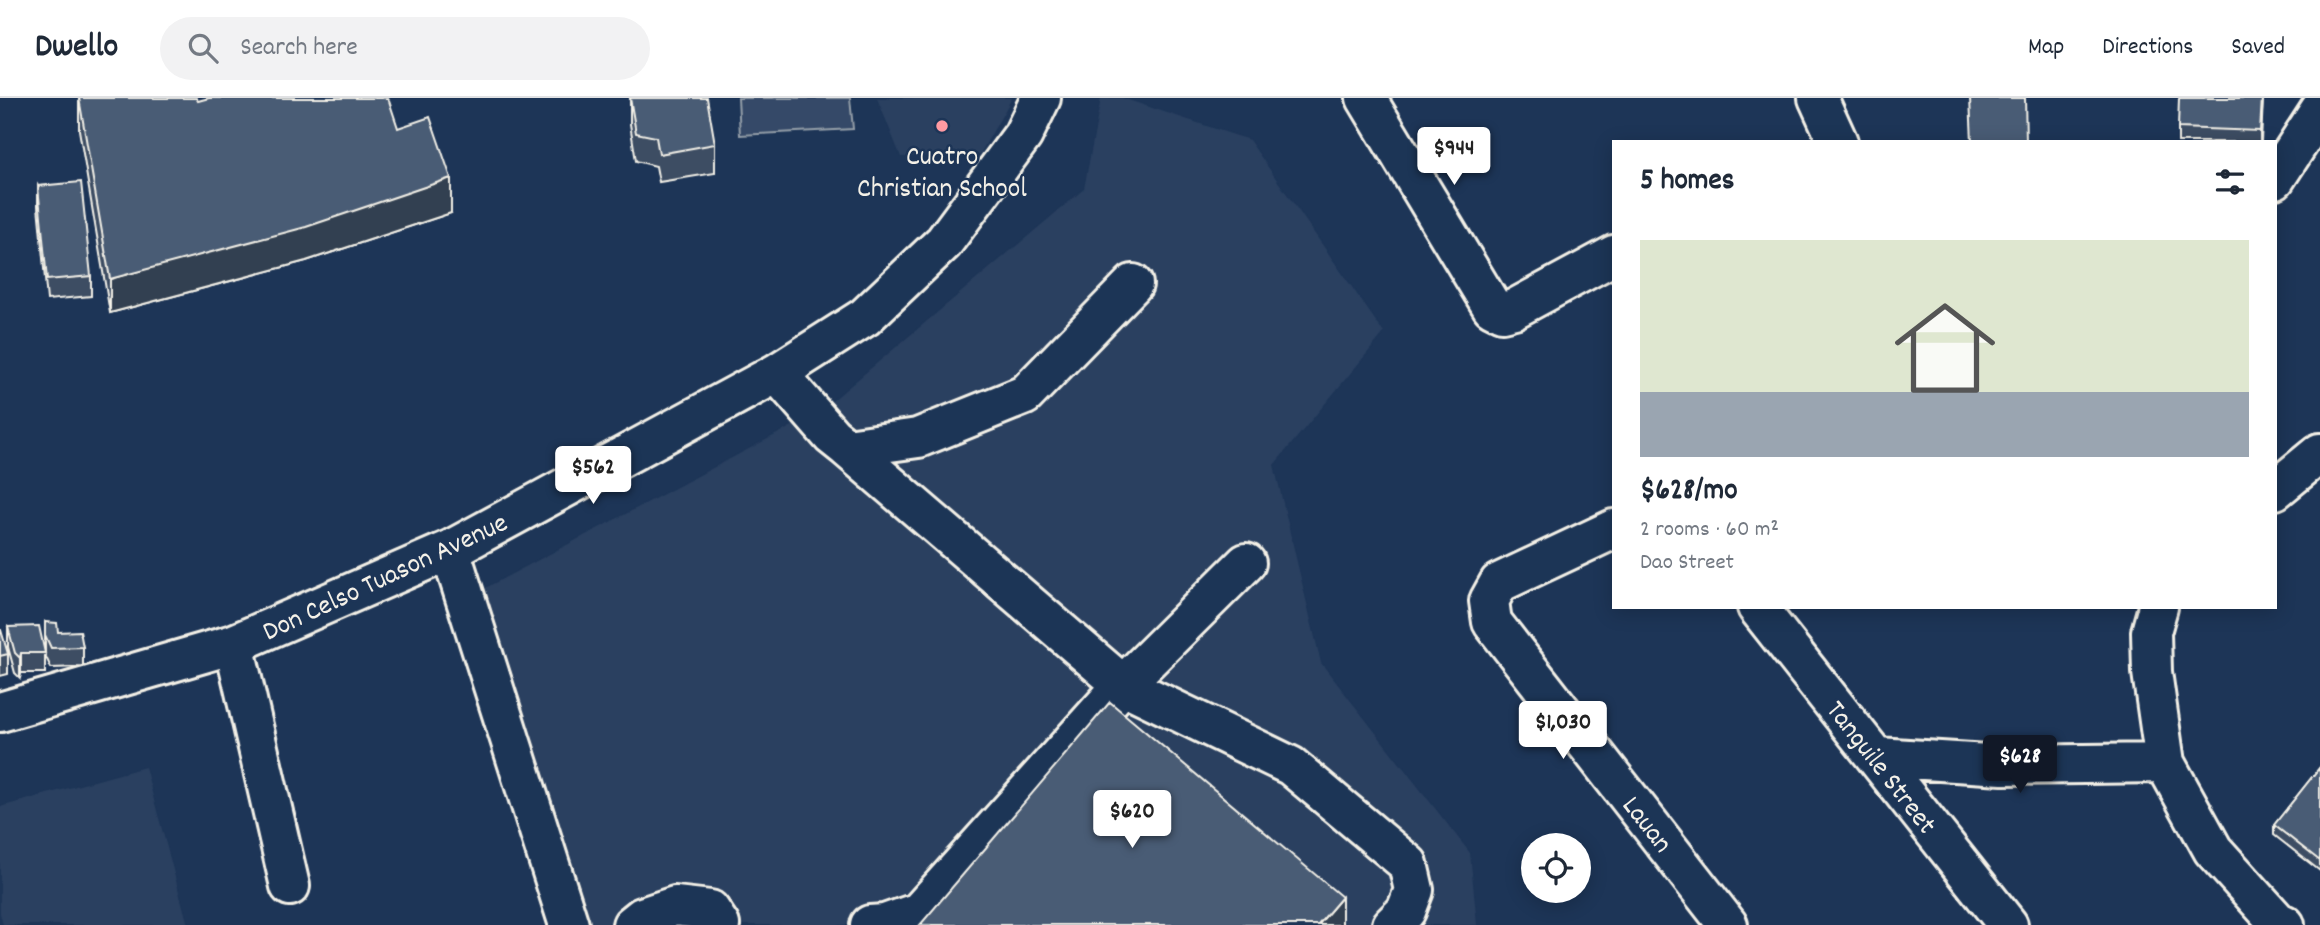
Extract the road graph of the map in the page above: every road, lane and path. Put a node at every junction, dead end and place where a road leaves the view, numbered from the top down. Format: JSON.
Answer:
{"nodes":[{"id":1,"x":1041,"y":98,"type":"edge"},
{"id":2,"x":1366,"y":98,"type":"edge"},
{"id":3,"x":1818,"y":98,"type":"edge"},
{"id":4,"x":2320,"y":110,"type":"edge"},
{"id":5,"x":1832,"y":140,"type":"edge"},
{"id":6,"x":2277,"y":176,"type":"edge"},
{"id":7,"x":1612,"y":256,"type":"edge"},
{"id":8,"x":1133,"y":284,"type":"dead end"},
{"id":9,"x":777,"y":373,"type":"junction"},
{"id":10,"x":846,"y":448,"type":"junction"},
{"id":11,"x":2320,"y":453,"type":"edge"},
{"id":12,"x":2277,"y":488,"type":"edge"},
{"id":13,"x":1612,"y":530,"type":"edge"},
{"id":14,"x":450,"y":550,"type":"junction"},
{"id":15,"x":1246,"y":563,"type":"dead end"},
{"id":16,"x":1759,"y":609,"type":"edge"},
{"id":17,"x":2157,"y":609,"type":"edge"},
{"id":18,"x":234,"y":644,"type":"junction"},
{"id":19,"x":1123,"y":685,"type":"junction"},
{"id":20,"x":0,"y":712,"type":"edge"},
{"id":21,"x":1877,"y":757,"type":"junction"},
{"id":22,"x":2165,"y":763,"type":"junction"},
{"id":23,"x":290,"y":886,"type":"dead end"},
{"id":24,"x":569,"y":925,"type":"edge"},
{"id":25,"x":632,"y":925,"type":"edge"},
{"id":26,"x":720,"y":925,"type":"edge"},
{"id":27,"x":870,"y":925,"type":"edge"},
{"id":28,"x":1392,"y":925,"type":"edge"},
{"id":29,"x":1728,"y":925,"type":"edge"},
{"id":30,"x":2008,"y":925,"type":"edge"},
{"id":31,"x":2285,"y":925,"type":"edge"}],
"edges":[{"from":1,"to":9,"type":"street","name":"Don Celso Tuason Avenue"},
{"from":2,"to":7,"type":"street"},
{"from":3,"to":5,"type":"street"},
{"from":4,"to":6,"type":"street"},
{"from":8,"to":10,"type":"street"},
{"from":9,"to":10,"type":"street"},
{"from":9,"to":14,"type":"street","name":"Don Celso Tuason Avenue"},
{"from":10,"to":19,"type":"street"},
{"from":11,"to":12,"type":"street"},
{"from":13,"to":29,"type":"street","name":"Lauan"},
{"from":14,"to":18,"type":"street","name":"Don Celso Tuason Avenue"},
{"from":14,"to":24,"type":"street"},
{"from":15,"to":19,"type":"street"},
{"from":16,"to":21,"type":"street","name":"Tanguile Street"},
{"from":17,"to":22,"type":"street"},
{"from":18,"to":20,"type":"street","name":"Don Celso Tuason Avenue"},
{"from":18,"to":23,"type":"street"},
{"from":19,"to":27,"type":"street"},
{"from":19,"to":28,"type":"street"},
{"from":21,"to":22,"type":"street"},
{"from":21,"to":30,"type":"street","name":"Tanguile Street"},
{"from":22,"to":31,"type":"street"},
{"from":25,"to":26,"type":"street"}]}
